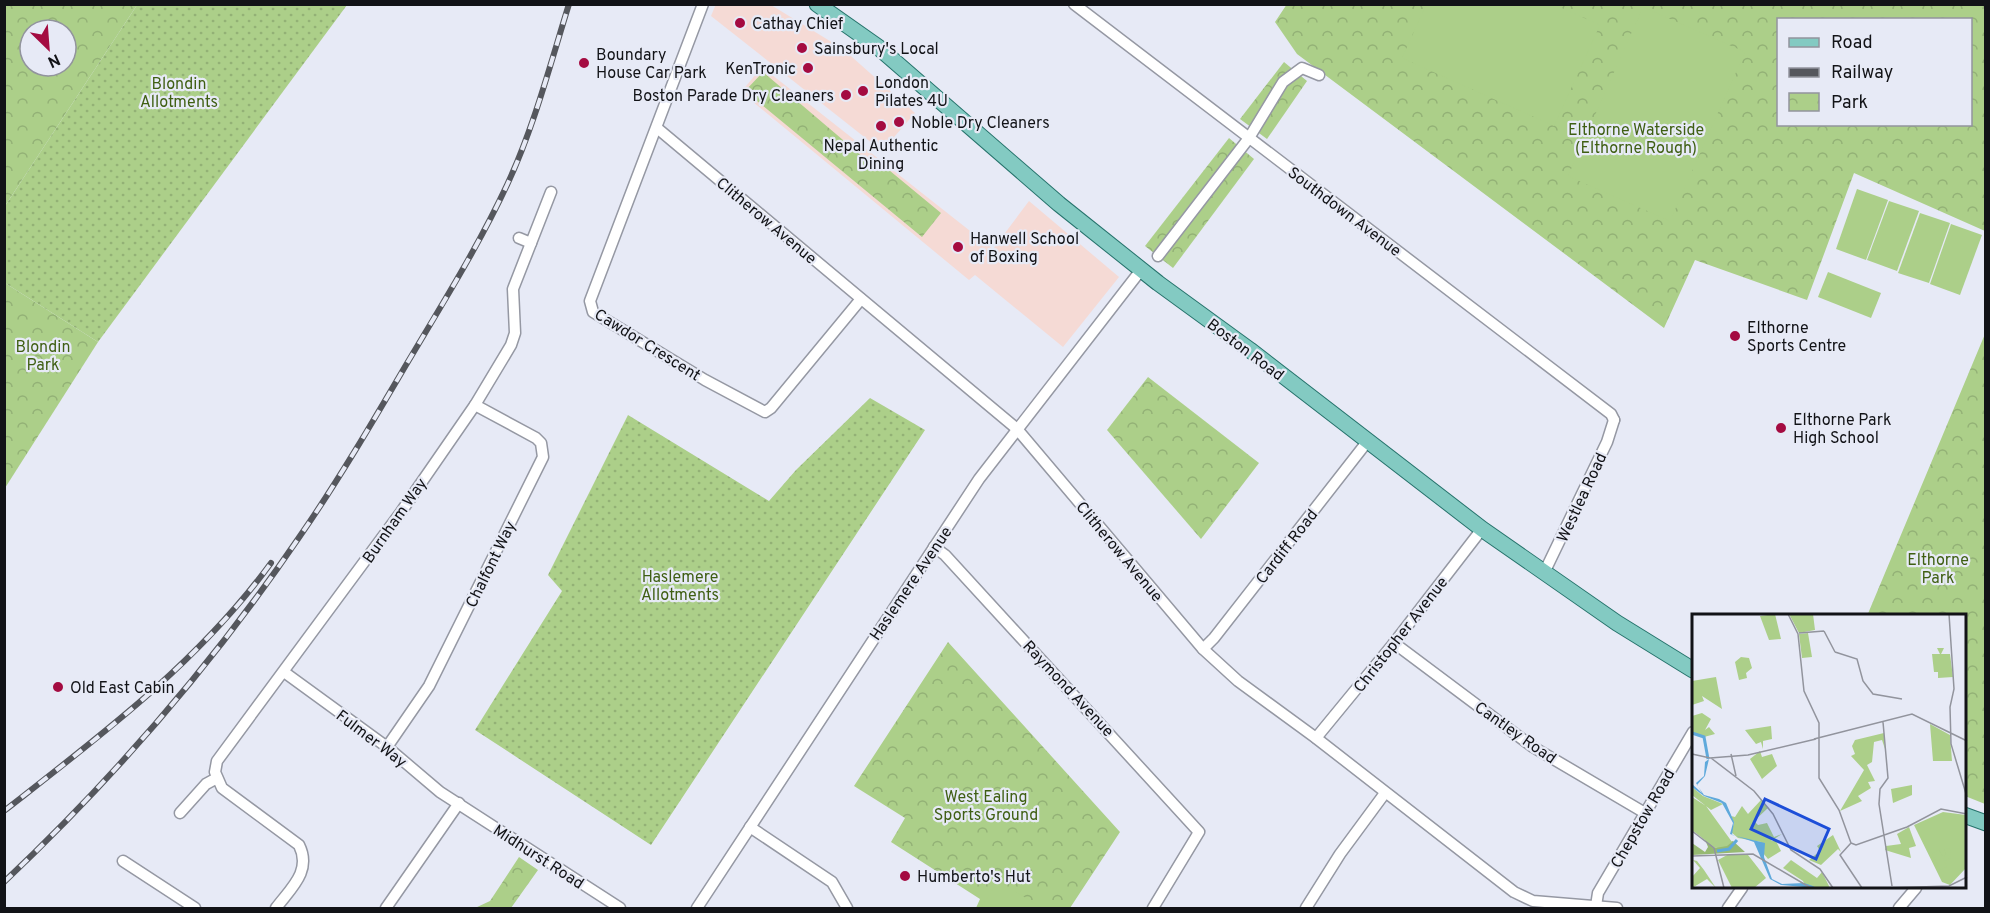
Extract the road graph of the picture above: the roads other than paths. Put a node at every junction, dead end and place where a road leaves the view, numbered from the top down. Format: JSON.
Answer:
{"nodes":[{"id":1,"x":703,"y":4,"type":"edge"},
{"id":2,"x":817,"y":4,"type":"edge"},
{"id":3,"x":1074,"y":4,"type":"edge"},
{"id":4,"x":1319,"y":75,"type":"dead end"},
{"id":5,"x":657,"y":128,"type":"junction"},
{"id":6,"x":1249,"y":138,"type":"junction"},
{"id":7,"x":551,"y":192,"type":"dead end"},
{"id":8,"x":519,"y":238,"type":"dead end"},
{"id":9,"x":531,"y":243,"type":"junction"},
{"id":10,"x":1158,"y":256,"type":"dead end"},
{"id":11,"x":1141,"y":270,"type":"junction"},
{"id":12,"x":861,"y":299,"type":"junction"},
{"id":13,"x":475,"y":405,"type":"junction"},
{"id":14,"x":1618,"y":417,"type":"joint"},
{"id":15,"x":1017,"y":429,"type":"junction"},
{"id":16,"x":1367,"y":442,"type":"junction"},
{"id":17,"x":1482,"y":529,"type":"junction"},
{"id":18,"x":934,"y":548,"type":"junction"},
{"id":19,"x":1544,"y":573,"type":"junction"},
{"id":20,"x":1394,"y":643,"type":"junction"},
{"id":21,"x":1203,"y":649,"type":"junction"},
{"id":22,"x":1692,"y":669,"type":"edge"},
{"id":23,"x":284,"y":672,"type":"junction"},
{"id":24,"x":1692,"y":734,"type":"edge"},
{"id":25,"x":1316,"y":738,"type":"junction"},
{"id":26,"x":387,"y":747,"type":"junction"},
{"id":27,"x":217,"y":778,"type":"junction"},
{"id":28,"x":1385,"y":793,"type":"junction"},
{"id":29,"x":459,"y":803,"type":"junction"},
{"id":30,"x":180,"y":813,"type":"dead end"},
{"id":31,"x":1645,"y":813,"type":"junction"},
{"id":32,"x":1966,"y":818,"type":"edge"},
{"id":33,"x":1986,"y":823,"type":"edge"},
{"id":34,"x":750,"y":827,"type":"junction"},
{"id":35,"x":123,"y":861,"type":"dead end"},
{"id":36,"x":1741,"y":889,"type":"edge"},
{"id":37,"x":1915,"y":889,"type":"edge"},
{"id":38,"x":1596,"y":906,"type":"junction"},
{"id":39,"x":1307,"y":908,"type":"edge"},
{"id":40,"x":195,"y":909,"type":"edge"},
{"id":41,"x":276,"y":909,"type":"edge"},
{"id":42,"x":386,"y":909,"type":"edge"},
{"id":43,"x":621,"y":909,"type":"edge"},
{"id":44,"x":697,"y":909,"type":"edge"},
{"id":45,"x":847,"y":909,"type":"edge"},
{"id":46,"x":1153,"y":909,"type":"edge"},
{"id":47,"x":1617,"y":909,"type":"edge"},
{"id":48,"x":1728,"y":909,"type":"edge"},
{"id":49,"x":1899,"y":909,"type":"edge"}],
"edges":[{"from":1,"to":5,"type":"street","name":"Cawdor Crescent"},
{"from":2,"to":11,"type":"main road","name":"Boston Road"},
{"from":3,"to":6,"type":"street","name":"Southdown Avenue"},
{"from":4,"to":6,"type":"street"},
{"from":5,"to":12,"type":"street","name":"Clitherow Avenue"},
{"from":5,"to":12,"type":"street","name":"Cawdor Crescent"},
{"from":6,"to":10,"type":"street"},
{"from":6,"to":14,"type":"street","name":"Southdown Avenue"},
{"from":7,"to":9,"type":"street","name":"Burnham Way"},
{"from":8,"to":9,"type":"street"},
{"from":9,"to":13,"type":"street","name":"Burnham Way"},
{"from":11,"to":15,"type":"street","name":"Haslemere Avenue"},
{"from":11,"to":16,"type":"main road","name":"Boston Road"},
{"from":12,"to":15,"type":"street","name":"Clitherow Avenue"},
{"from":13,"to":23,"type":"street","name":"Burnham Way"},
{"from":13,"to":26,"type":"street","name":"Chalfont Way"},
{"from":14,"to":19,"type":"street","name":"Westlea Road"},
{"from":15,"to":18,"type":"street","name":"Haslemere Avenue"},
{"from":15,"to":21,"type":"street","name":"Clitherow Avenue"},
{"from":16,"to":17,"type":"main road","name":"Boston Road"},
{"from":16,"to":21,"type":"street","name":"Cardiff Road"},
{"from":17,"to":19,"type":"main road","name":"Boston Road"},
{"from":17,"to":20,"type":"street","name":"Christopher Avenue"},
{"from":18,"to":34,"type":"street","name":"Haslemere Avenue"},
{"from":18,"to":46,"type":"street","name":"Raymond Avenue"},
{"from":19,"to":22,"type":"main road","name":"Boston Road"},
{"from":20,"to":25,"type":"street","name":"Christopher Avenue"},
{"from":20,"to":31,"type":"street","name":"Cantley Road"},
{"from":21,"to":25,"type":"street","name":"Clitherow Avenue"},
{"from":23,"to":26,"type":"street","name":"Fulmer Way"},
{"from":23,"to":27,"type":"street","name":"Burnham Way"},
{"from":24,"to":31,"type":"street","name":"Chepstow Road"},
{"from":25,"to":28,"type":"street","name":"Clitherow Avenue"},
{"from":26,"to":29,"type":"street","name":"Fulmer Way"},
{"from":27,"to":30,"type":"street"},
{"from":27,"to":41,"type":"street"},
{"from":28,"to":38,"type":"street","name":"Clitherow Avenue"},
{"from":28,"to":39,"type":"street"},
{"from":29,"to":42,"type":"street"},
{"from":29,"to":43,"type":"street","name":"Midhurst Road"},
{"from":31,"to":38,"type":"street","name":"Chepstow Road"},
{"from":32,"to":33,"type":"main road"},
{"from":34,"to":44,"type":"street","name":"Haslemere Avenue"},
{"from":34,"to":45,"type":"street"},
{"from":35,"to":40,"type":"street"},
{"from":36,"to":48,"type":"street"},
{"from":37,"to":49,"type":"street"},
{"from":38,"to":47,"type":"street","name":"Clitherow Avenue"}]}
